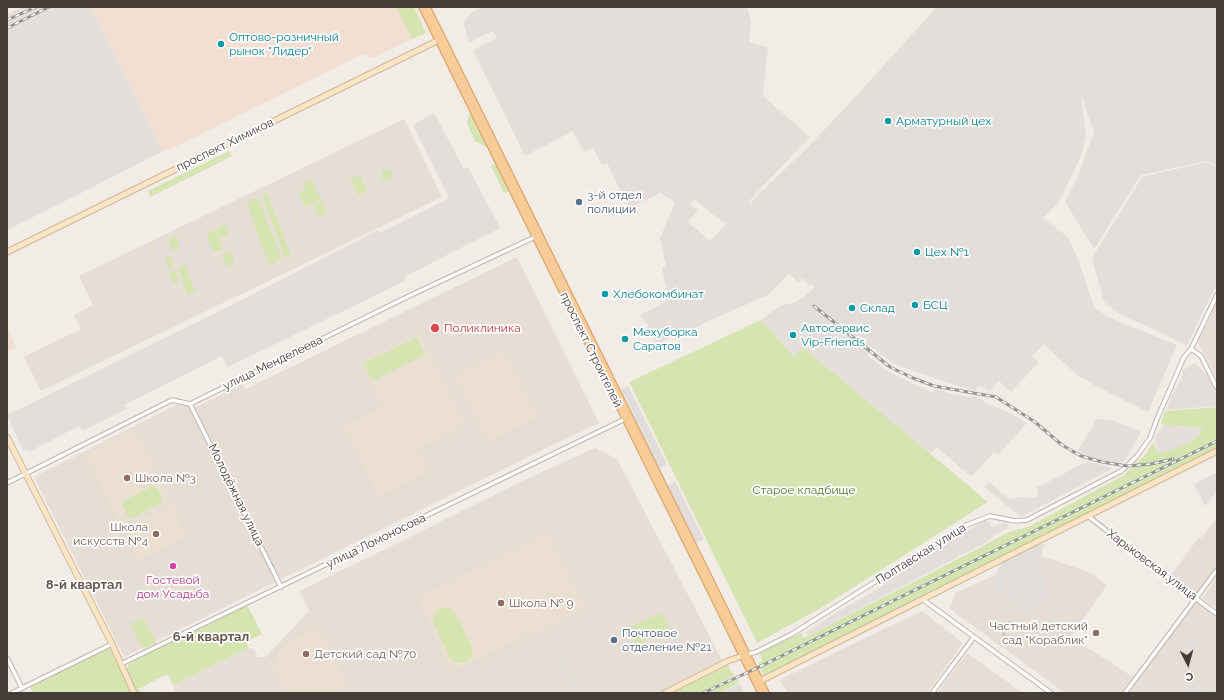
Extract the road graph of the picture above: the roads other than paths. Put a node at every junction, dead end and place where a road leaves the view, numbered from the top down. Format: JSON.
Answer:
{"nodes":[{"id":1,"x":422,"y":7,"type":"edge"},
{"id":2,"x":427,"y":7,"type":"edge"},
{"id":3,"x":440,"y":39,"type":"junction"},
{"id":4,"x":537,"y":236,"type":"junction"},
{"id":5,"x":7,"y":252,"type":"edge"},
{"id":6,"x":1217,"y":295,"type":"edge"},
{"id":7,"x":1191,"y":349,"type":"junction"},
{"id":8,"x":1217,"y":388,"type":"edge"},
{"id":9,"x":190,"y":404,"type":"junction"},
{"id":10,"x":627,"y":418,"type":"junction"},
{"id":11,"x":7,"y":437,"type":"edge"},
{"id":12,"x":1217,"y":451,"type":"edge"},
{"id":13,"x":25,"y":474,"type":"junction"},
{"id":14,"x":7,"y":483,"type":"edge"},
{"id":15,"x":1088,"y":516,"type":"junction"},
{"id":16,"x":1217,"y":570,"type":"edge"},
{"id":17,"x":281,"y":587,"type":"junction"},
{"id":18,"x":922,"y":599,"type":"junction"},
{"id":19,"x":1196,"y":599,"type":"junction"},
{"id":20,"x":1217,"y":614,"type":"edge"},
{"id":21,"x":1011,"y":624,"type":"dead end"},
{"id":22,"x":1008,"y":628,"type":"tunnel mouth"},
{"id":23,"x":974,"y":637,"type":"junction"},
{"id":24,"x":112,"y":644,"type":"junction"},
{"id":25,"x":745,"y":655,"type":"junction"},
{"id":26,"x":7,"y":658,"type":"edge"},
{"id":27,"x":121,"y":664,"type":"junction"},
{"id":28,"x":758,"y":682,"type":"junction"},
{"id":29,"x":22,"y":688,"type":"junction"},
{"id":30,"x":12,"y":693,"type":"edge"},
{"id":31,"x":134,"y":693,"type":"edge"},
{"id":32,"x":665,"y":693,"type":"edge"},
{"id":33,"x":761,"y":693,"type":"edge"},
{"id":34,"x":766,"y":693,"type":"edge"},
{"id":35,"x":932,"y":693,"type":"edge"},
{"id":36,"x":1052,"y":693,"type":"edge"},
{"id":37,"x":1125,"y":693,"type":"edge"}],
"edges":[{"from":1,"to":3,"type":"main road","name":"проспект Строителей"},
{"from":2,"to":3,"type":"main road","name":"проспект Строителей"},
{"from":3,"to":4,"type":"main road","name":"проспект Строителей"},
{"from":3,"to":5,"type":"street","name":"проспект Химиков"},
{"from":4,"to":9,"type":"street","name":"улица Менделеева"},
{"from":4,"to":10,"type":"main road","name":"проспект Строителей"},
{"from":6,"to":7,"type":"street","name":"Полтавская улица"},
{"from":7,"to":8,"type":"street"},
{"from":7,"to":25,"type":"street","name":"Полтавская улица"},
{"from":9,"to":13,"type":"street"},
{"from":9,"to":17,"type":"street","name":"Молодёжная улица"},
{"from":10,"to":17,"type":"street","name":"улица Ломоносова"},
{"from":10,"to":25,"type":"main road","name":"проспект Строителей"},
{"from":11,"to":13,"type":"street"},
{"from":12,"to":15,"type":"street"},
{"from":13,"to":14,"type":"street"},
{"from":13,"to":24,"type":"street"},
{"from":15,"to":18,"type":"street"},
{"from":15,"to":19,"type":"street","name":"Харьковская улица"},
{"from":16,"to":19,"type":"street"},
{"from":17,"to":27,"type":"street","name":"улица Ломоносова"},
{"from":18,"to":23,"type":"street"},
{"from":18,"to":28,"type":"street"},
{"from":19,"to":20,"type":"street","name":"Харьковская улица"},
{"from":19,"to":37,"type":"street"},
{"from":21,"to":22,"type":"street"},
{"from":23,"to":35,"type":"street"},
{"from":23,"to":36,"type":"street"},
{"from":24,"to":27,"type":"street"},
{"from":24,"to":29,"type":"street"},
{"from":25,"to":28,"type":"main road","name":"проспект Строителей"},
{"from":25,"to":32,"type":"street","name":"Полтавская улица"},
{"from":26,"to":29,"type":"street"},
{"from":27,"to":31,"type":"street"},
{"from":28,"to":33,"type":"main road","name":"проспект Строителей"},
{"from":28,"to":34,"type":"main road","name":"проспект Строителей"},
{"from":29,"to":30,"type":"street"}]}
